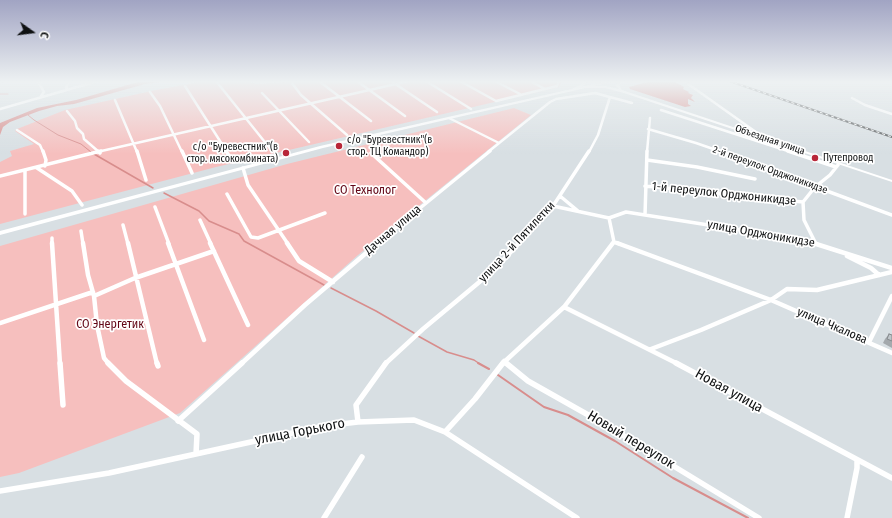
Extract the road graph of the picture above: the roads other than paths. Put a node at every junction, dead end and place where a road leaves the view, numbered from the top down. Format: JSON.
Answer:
{"nodes":[{"id":1,"x":13,"y":105,"type":"edge"},
{"id":2,"x":117,"y":105,"type":"edge"},
{"id":3,"x":159,"y":105,"type":"edge"},
{"id":4,"x":197,"y":105,"type":"edge"},
{"id":5,"x":235,"y":105,"type":"edge"},
{"id":6,"x":274,"y":105,"type":"edge"},
{"id":7,"x":306,"y":105,"type":"edge"},
{"id":8,"x":312,"y":105,"type":"edge"},
{"id":9,"x":351,"y":105,"type":"edge"},
{"id":10,"x":389,"y":105,"type":"edge"},
{"id":11,"x":427,"y":105,"type":"edge"},
{"id":12,"x":465,"y":105,"type":"edge"},
{"id":13,"x":506,"y":105,"type":"edge"},
{"id":14,"x":548,"y":105,"type":"edge"},
{"id":15,"x":607,"y":105,"type":"edge"},
{"id":16,"x":667,"y":105,"type":"edge"},
{"id":17,"x":716,"y":105,"type":"edge"},
{"id":18,"x":866,"y":105,"type":"edge"},
{"id":19,"x":0,"y":109,"type":"edge"},
{"id":20,"x":471,"y":109,"type":"dead end"},
{"id":21,"x":661,"y":110,"type":"dead end"},
{"id":22,"x":67,"y":111,"type":"dead end"},
{"id":23,"x":280,"y":111,"type":"junction"},
{"id":24,"x":437,"y":112,"type":"dead end"},
{"id":25,"x":892,"y":114,"type":"edge"},
{"id":26,"x":405,"y":116,"type":"dead end"},
{"id":27,"x":449,"y":118,"type":"junction"},
{"id":28,"x":650,"y":118,"type":"dead end"},
{"id":29,"x":246,"y":119,"type":"junction"},
{"id":30,"x":371,"y":121,"type":"dead end"},
{"id":31,"x":210,"y":127,"type":"junction"},
{"id":32,"x":648,"y":129,"type":"junction"},
{"id":33,"x":17,"y":130,"type":"dead end"},
{"id":34,"x":752,"y":132,"type":"junction"},
{"id":35,"x":347,"y":135,"type":"dead end"},
{"id":36,"x":174,"y":136,"type":"junction"},
{"id":37,"x":309,"y":142,"type":"dead end"},
{"id":38,"x":499,"y":143,"type":"junction"},
{"id":39,"x":134,"y":144,"type":"junction"},
{"id":40,"x":272,"y":151,"type":"dead end"},
{"id":41,"x":100,"y":153,"type":"junction"},
{"id":42,"x":371,"y":153,"type":"dead end"},
{"id":43,"x":646,"y":160,"type":"junction"},
{"id":44,"x":233,"y":162,"type":"dead end"},
{"id":45,"x":838,"y":165,"type":"junction"},
{"id":46,"x":45,"y":166,"type":"junction"},
{"id":47,"x":37,"y":168,"type":"junction"},
{"id":48,"x":243,"y":168,"type":"junction"},
{"id":49,"x":25,"y":171,"type":"junction"},
{"id":50,"x":192,"y":173,"type":"dead end"},
{"id":51,"x":0,"y":176,"type":"edge"},
{"id":52,"x":756,"y":179,"type":"dead end"},
{"id":53,"x":146,"y":180,"type":"dead end"},
{"id":54,"x":892,"y":181,"type":"edge"},
{"id":55,"x":645,"y":186,"type":"junction"},
{"id":56,"x":815,"y":187,"type":"junction"},
{"id":57,"x":227,"y":194,"type":"dead end"},
{"id":58,"x":560,"y":196,"type":"junction"},
{"id":59,"x":803,"y":202,"type":"junction"},
{"id":60,"x":426,"y":203,"type":"junction"},
{"id":61,"x":82,"y":204,"type":"dead end"},
{"id":62,"x":553,"y":206,"type":"junction"},
{"id":63,"x":155,"y":207,"type":"dead end"},
{"id":64,"x":579,"y":211,"type":"junction"},
{"id":65,"x":326,"y":213,"type":"dead end"},
{"id":66,"x":25,"y":214,"type":"dead end"},
{"id":67,"x":645,"y":215,"type":"junction"},
{"id":68,"x":892,"y":215,"type":"edge"},
{"id":69,"x":608,"y":218,"type":"junction"},
{"id":70,"x":200,"y":220,"type":"dead end"},
{"id":71,"x":123,"y":225,"type":"dead end"},
{"id":72,"x":278,"y":230,"type":"junction"},
{"id":73,"x":81,"y":231,"type":"dead end"},
{"id":74,"x":0,"y":233,"type":"edge"},
{"id":75,"x":52,"y":238,"type":"dead end"},
{"id":76,"x":614,"y":242,"type":"junction"},
{"id":77,"x":816,"y":244,"type":"junction"},
{"id":78,"x":834,"y":249,"type":"junction"},
{"id":79,"x":214,"y":251,"type":"junction"},
{"id":80,"x":176,"y":265,"type":"junction"},
{"id":81,"x":892,"y":268,"type":"edge"},
{"id":82,"x":892,"y":272,"type":"edge"},
{"id":83,"x":880,"y":275,"type":"junction"},
{"id":84,"x":136,"y":278,"type":"junction"},
{"id":85,"x":333,"y":282,"type":"junction"},
{"id":86,"x":94,"y":294,"type":"junction"},
{"id":87,"x":892,"y":296,"type":"edge"},
{"id":88,"x":771,"y":300,"type":"junction"},
{"id":89,"x":55,"y":304,"type":"junction"},
{"id":90,"x":564,"y":307,"type":"junction"},
{"id":91,"x":0,"y":323,"type":"edge"},
{"id":92,"x":248,"y":325,"type":"dead end"},
{"id":93,"x":204,"y":340,"type":"dead end"},
{"id":94,"x":869,"y":342,"type":"junction"},
{"id":95,"x":651,"y":349,"type":"junction"},
{"id":96,"x":892,"y":353,"type":"edge"},
{"id":97,"x":504,"y":361,"type":"junction"},
{"id":98,"x":158,"y":366,"type":"dead end"},
{"id":99,"x":63,"y":405,"type":"dead end"},
{"id":100,"x":178,"y":422,"type":"junction"},
{"id":101,"x":358,"y":422,"type":"junction"},
{"id":102,"x":444,"y":432,"type":"junction"},
{"id":103,"x":196,"y":454,"type":"junction"},
{"id":104,"x":362,"y":458,"type":"dead end"},
{"id":105,"x":857,"y":460,"type":"junction"},
{"id":106,"x":892,"y":478,"type":"edge"},
{"id":107,"x":0,"y":491,"type":"edge"},
{"id":108,"x":324,"y":518,"type":"edge"},
{"id":109,"x":577,"y":518,"type":"edge"},
{"id":110,"x":759,"y":518,"type":"edge"},
{"id":111,"x":846,"y":518,"type":"edge"}],
"edges":[{"from":1,"to":19,"type":"street"},
{"from":2,"to":39,"type":"street"},
{"from":3,"to":36,"type":"street"},
{"from":4,"to":31,"type":"street"},
{"from":5,"to":29,"type":"street"},
{"from":6,"to":23,"type":"street"},
{"from":7,"to":23,"type":"street"},
{"from":8,"to":35,"type":"street"},
{"from":9,"to":30,"type":"street"},
{"from":10,"to":26,"type":"street"},
{"from":11,"to":24,"type":"street"},
{"from":12,"to":20,"type":"street"},
{"from":13,"to":27,"type":"main road"},
{"from":14,"to":38,"type":"street","name":"Дачная улица"},
{"from":15,"to":58,"type":"street","name":"улица 2-й Пятилетки"},
{"from":16,"to":34,"type":"street","name":"Объездная улица"},
{"from":17,"to":34,"type":"street"},
{"from":18,"to":25,"type":"street"},
{"from":21,"to":45,"type":"street"},
{"from":22,"to":41,"type":"street"},
{"from":23,"to":29,"type":"street"},
{"from":23,"to":37,"type":"street"},
{"from":27,"to":38,"type":"street"},
{"from":27,"to":48,"type":"main road"},
{"from":28,"to":32,"type":"street","name":"1-й переулок Орджоникидзе"},
{"from":29,"to":31,"type":"street"},
{"from":29,"to":40,"type":"street"},
{"from":31,"to":36,"type":"street"},
{"from":31,"to":44,"type":"street"},
{"from":32,"to":43,"type":"street","name":"1-й переулок Орджоникидзе"},
{"from":32,"to":56,"type":"street","name":"2-й переулок Орджоникидзе"},
{"from":33,"to":46,"type":"street"},
{"from":34,"to":45,"type":"street","name":"Объездная улица"},
{"from":36,"to":39,"type":"street"},
{"from":36,"to":50,"type":"street"},
{"from":38,"to":60,"type":"street","name":"Дачная улица"},
{"from":39,"to":41,"type":"street"},
{"from":39,"to":53,"type":"street"},
{"from":41,"to":46,"type":"street"},
{"from":42,"to":60,"type":"street"},
{"from":43,"to":52,"type":"street","name":"1-й переулок Орджоникидзе"},
{"from":43,"to":55,"type":"street","name":"1-й переулок Орджоникидзе"},
{"from":45,"to":54,"type":"street","name":"Объездная улица"},
{"from":45,"to":56,"type":"street"},
{"from":46,"to":47,"type":"street"},
{"from":47,"to":49,"type":"street"},
{"from":47,"to":61,"type":"street"},
{"from":48,"to":72,"type":"street"},
{"from":48,"to":74,"type":"main road"},
{"from":49,"to":51,"type":"street"},
{"from":49,"to":66,"type":"street"},
{"from":55,"to":59,"type":"street","name":"1-й переулок Орджоникидзе"},
{"from":55,"to":67,"type":"street","name":"1-й переулок Орджоникидзе"},
{"from":56,"to":59,"type":"street"},
{"from":56,"to":68,"type":"street","name":"2-й переулок Орджоникидзе"},
{"from":57,"to":72,"type":"street"},
{"from":58,"to":62,"type":"street","name":"улица 2-й Пятилетки"},
{"from":58,"to":64,"type":"street"},
{"from":59,"to":77,"type":"street"},
{"from":60,"to":85,"type":"street","name":"Дачная улица"},
{"from":62,"to":64,"type":"street"},
{"from":62,"to":101,"type":"street","name":"улица 2-й Пятилетки"},
{"from":63,"to":80,"type":"street"},
{"from":64,"to":69,"type":"street"},
{"from":65,"to":72,"type":"street"},
{"from":67,"to":69,"type":"street","name":"улица Орджоникидзе"},
{"from":67,"to":77,"type":"street","name":"улица Орджоникидзе"},
{"from":69,"to":76,"type":"street"},
{"from":70,"to":79,"type":"street"},
{"from":71,"to":84,"type":"street"},
{"from":72,"to":85,"type":"street"},
{"from":73,"to":86,"type":"street"},
{"from":75,"to":89,"type":"street"},
{"from":76,"to":88,"type":"street","name":"улица Чкалова"},
{"from":76,"to":90,"type":"street"},
{"from":77,"to":78,"type":"street","name":"улица Орджоникидзе"},
{"from":78,"to":81,"type":"street","name":"улица Орджоникидзе"},
{"from":78,"to":83,"type":"street"},
{"from":79,"to":80,"type":"street"},
{"from":79,"to":92,"type":"street"},
{"from":80,"to":84,"type":"street"},
{"from":80,"to":93,"type":"street"},
{"from":82,"to":83,"type":"street"},
{"from":83,"to":88,"type":"street"},
{"from":84,"to":86,"type":"street"},
{"from":84,"to":98,"type":"street"},
{"from":85,"to":100,"type":"street","name":"Дачная улица"},
{"from":86,"to":89,"type":"street"},
{"from":86,"to":100,"type":"street"},
{"from":87,"to":94,"type":"street"},
{"from":88,"to":94,"type":"street","name":"улица Чкалова"},
{"from":88,"to":95,"type":"street"},
{"from":89,"to":91,"type":"street"},
{"from":89,"to":99,"type":"street"},
{"from":90,"to":95,"type":"street","name":"Новая улица"},
{"from":90,"to":97,"type":"street"},
{"from":94,"to":96,"type":"street","name":"улица Чкалова"},
{"from":95,"to":105,"type":"street","name":"Новая улица"},
{"from":97,"to":102,"type":"street"},
{"from":97,"to":110,"type":"street","name":"Новый переулок"},
{"from":100,"to":103,"type":"street"},
{"from":101,"to":102,"type":"street","name":"улица Горького"},
{"from":101,"to":103,"type":"street","name":"улица Горького"},
{"from":102,"to":109,"type":"street","name":"улица Горького"},
{"from":103,"to":107,"type":"street","name":"улица Горького"},
{"from":104,"to":108,"type":"street"},
{"from":105,"to":106,"type":"street","name":"Новая улица"},
{"from":105,"to":111,"type":"street"}]}
